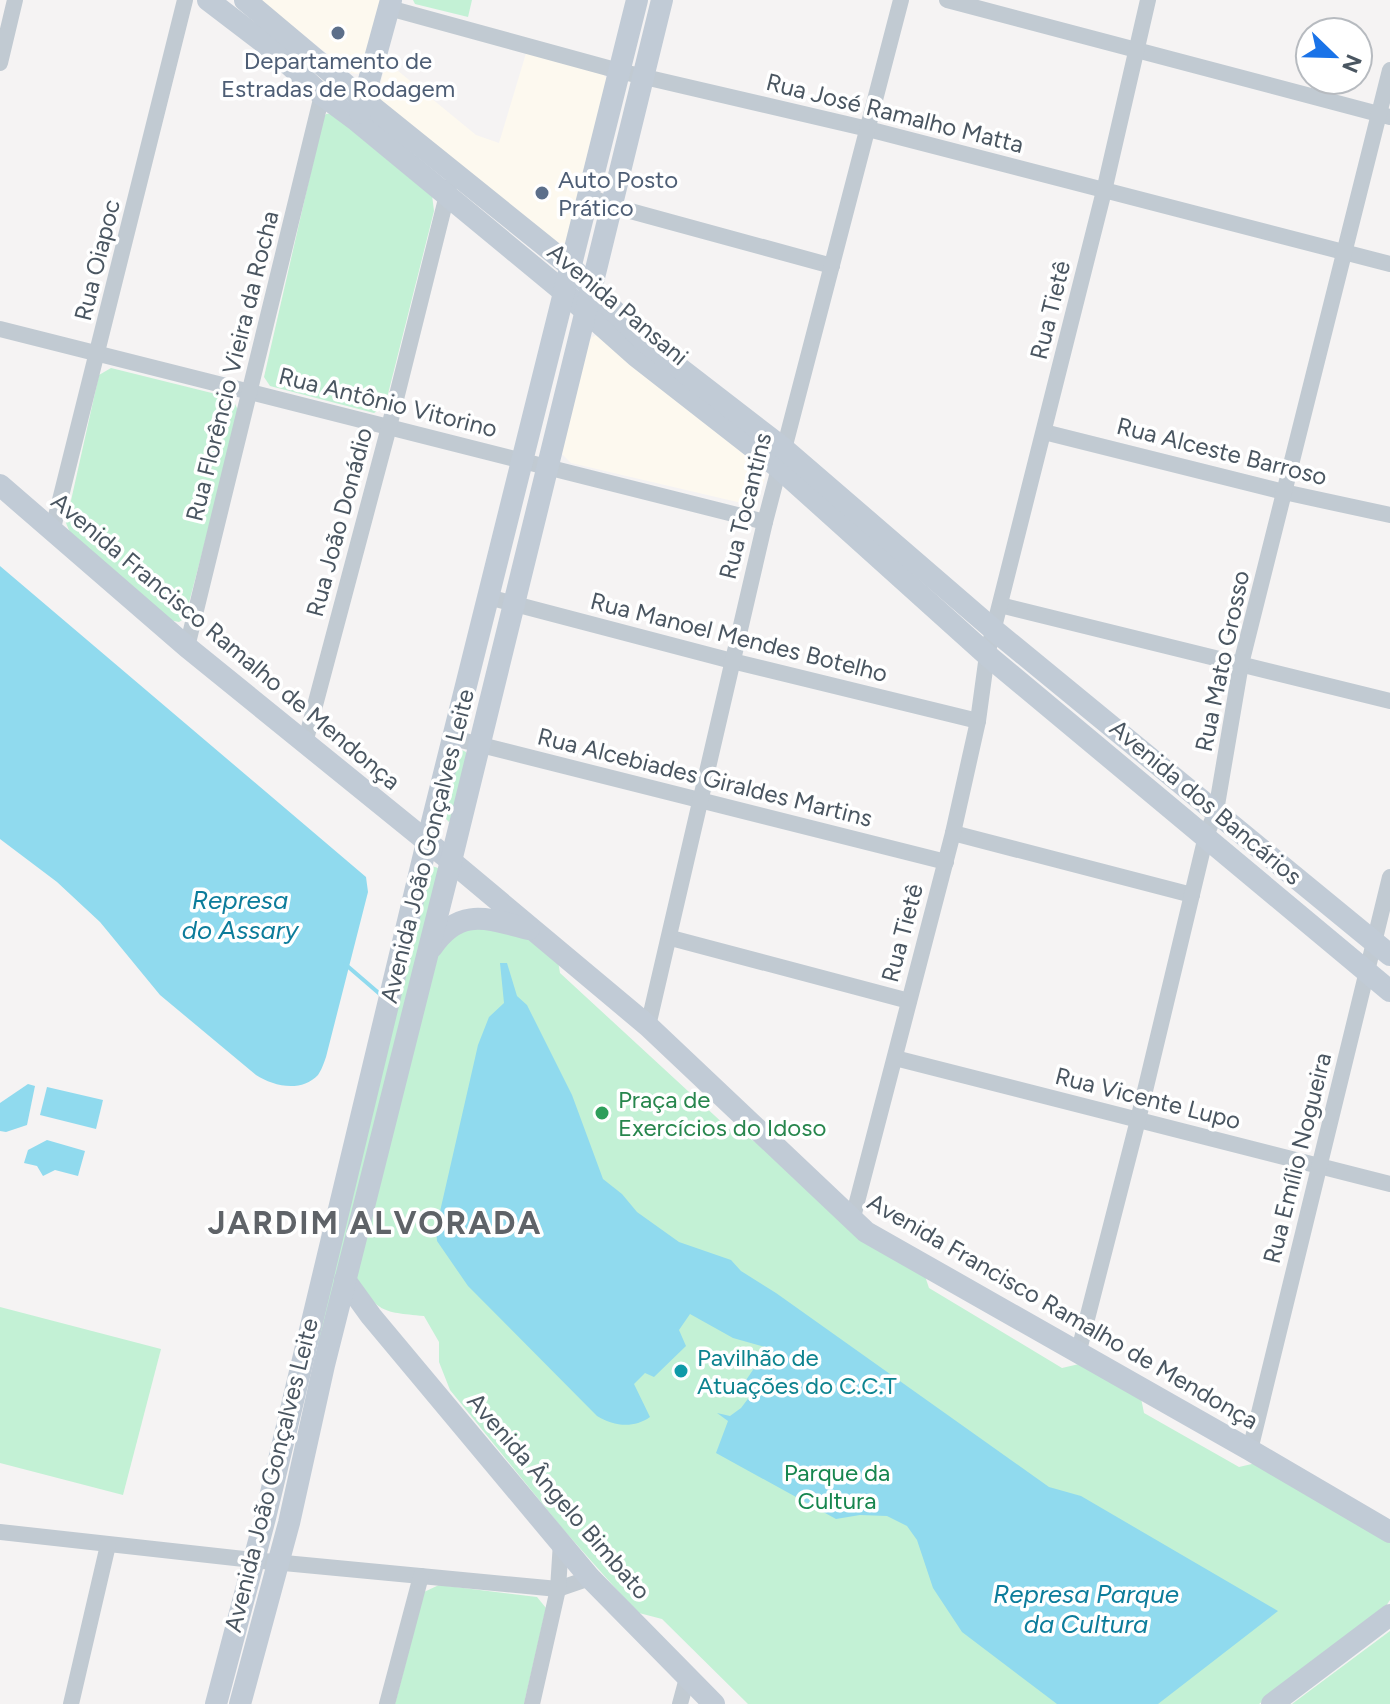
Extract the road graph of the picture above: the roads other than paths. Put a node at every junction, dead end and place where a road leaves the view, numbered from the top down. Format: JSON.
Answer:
{"nodes":[{"id":1,"x":15,"y":0,"type":"edge"},
{"id":2,"x":185,"y":0,"type":"edge"},
{"id":3,"x":208,"y":0,"type":"edge"},
{"id":4,"x":245,"y":0,"type":"edge"},
{"id":5,"x":637,"y":0,"type":"edge"},
{"id":6,"x":901,"y":0,"type":"edge"},
{"id":7,"x":947,"y":0,"type":"edge"},
{"id":8,"x":1148,"y":0,"type":"edge"},
{"id":9,"x":656,"y":1,"type":"edge"},
{"id":10,"x":390,"y":4,"type":"edge"},
{"id":11,"x":1136,"y":48,"type":"junction"},
{"id":12,"x":0,"y":63,"type":"edge"},
{"id":13,"x":1390,"y":70,"type":"edge"},
{"id":14,"x":619,"y":71,"type":"junction"},
{"id":15,"x":642,"y":76,"type":"junction"},
{"id":16,"x":322,"y":95,"type":"junction"},
{"id":17,"x":361,"y":111,"type":"junction"},
{"id":18,"x":1384,"y":116,"type":"edge"},
{"id":19,"x":868,"y":129,"type":"junction"},
{"id":20,"x":603,"y":135,"type":"junction"},
{"id":21,"x":627,"y":142,"type":"junction"},
{"id":22,"x":455,"y":174,"type":"junction"},
{"id":23,"x":1104,"y":191,"type":"junction"},
{"id":24,"x":445,"y":194,"type":"junction"},
{"id":25,"x":588,"y":196,"type":"junction"},
{"id":26,"x":612,"y":206,"type":"junction"},
{"id":27,"x":1345,"y":253,"type":"junction"},
{"id":28,"x":1390,"y":264,"type":"edge"},
{"id":29,"x":570,"y":266,"type":"junction"},
{"id":30,"x":832,"y":266,"type":"junction"},
{"id":31,"x":592,"y":289,"type":"junction"},
{"id":32,"x":564,"y":292,"type":"junction"},
{"id":33,"x":586,"y":313,"type":"junction"},
{"id":34,"x":0,"y":329,"type":"edge"},
{"id":35,"x":98,"y":354,"type":"junction"},
{"id":36,"x":541,"y":387,"type":"junction"},
{"id":37,"x":251,"y":393,"type":"junction"},
{"id":38,"x":565,"y":397,"type":"junction"},
{"id":39,"x":389,"y":427,"type":"junction"},
{"id":40,"x":1044,"y":432,"type":"junction"},
{"id":41,"x":781,"y":458,"type":"junction"},
{"id":42,"x":523,"y":459,"type":"junction"},
{"id":43,"x":548,"y":467,"type":"junction"},
{"id":44,"x":0,"y":485,"type":"edge"},
{"id":45,"x":1284,"y":492,"type":"junction"},
{"id":46,"x":1390,"y":515,"type":"edge"},
{"id":47,"x":765,"y":522,"type":"junction"},
{"id":48,"x":505,"y":528,"type":"junction"},
{"id":49,"x":52,"y":532,"type":"junction"},
{"id":50,"x":532,"y":536,"type":"junction"},
{"id":51,"x":488,"y":597,"type":"junction"},
{"id":52,"x":514,"y":605,"type":"junction"},
{"id":53,"x":1000,"y":605,"type":"junction"},
{"id":54,"x":994,"y":630,"type":"junction"},
{"id":55,"x":187,"y":647,"type":"junction"},
{"id":56,"x":987,"y":655,"type":"junction"},
{"id":57,"x":732,"y":661,"type":"junction"},
{"id":58,"x":1241,"y":664,"type":"junction"},
{"id":59,"x":468,"y":679,"type":"junction"},
{"id":60,"x":495,"y":685,"type":"junction"},
{"id":61,"x":1390,"y":701,"type":"edge"},
{"id":62,"x":978,"y":721,"type":"junction"},
{"id":63,"x":453,"y":738,"type":"junction"},
{"id":64,"x":305,"y":743,"type":"junction"},
{"id":65,"x":480,"y":745,"type":"junction"},
{"id":66,"x":699,"y":799,"type":"junction"},
{"id":67,"x":1216,"y":811,"type":"junction"},
{"id":68,"x":953,"y":833,"type":"junction"},
{"id":69,"x":1206,"y":836,"type":"junction"},
{"id":70,"x":427,"y":842,"type":"junction"},
{"id":71,"x":451,"y":861,"type":"junction"},
{"id":72,"x":946,"y":862,"type":"junction"},
{"id":73,"x":1390,"y":877,"type":"edge"},
{"id":74,"x":1192,"y":895,"type":"junction"},
{"id":75,"x":535,"y":931,"type":"junction"},
{"id":76,"x":671,"y":938,"type":"junction"},
{"id":77,"x":1383,"y":949,"type":"edge"},
{"id":78,"x":427,"y":954,"type":"junction"},
{"id":79,"x":1368,"y":971,"type":"junction"},
{"id":80,"x":1390,"y":991,"type":"edge"},
{"id":81,"x":909,"y":1001,"type":"junction"},
{"id":82,"x":648,"y":1026,"type":"junction"},
{"id":83,"x":895,"y":1058,"type":"junction"},
{"id":84,"x":1138,"y":1120,"type":"junction"},
{"id":85,"x":1319,"y":1165,"type":"junction"},
{"id":86,"x":1390,"y":1184,"type":"edge"},
{"id":87,"x":852,"y":1221,"type":"junction"},
{"id":88,"x":345,"y":1280,"type":"junction"},
{"id":89,"x":371,"y":1316,"type":"junction"},
{"id":90,"x":336,"y":1319,"type":"junction"},
{"id":91,"x":1078,"y":1354,"type":"junction"},
{"id":92,"x":1250,"y":1450,"type":"junction"},
{"id":93,"x":265,"y":1518,"type":"junction"},
{"id":94,"x":289,"y":1523,"type":"junction"},
{"id":95,"x":0,"y":1532,"type":"edge"},
{"id":96,"x":1390,"y":1532,"type":"edge"},
{"id":97,"x":561,"y":1542,"type":"junction"},
{"id":98,"x":108,"y":1545,"type":"junction"},
{"id":99,"x":253,"y":1560,"type":"junction"},
{"id":100,"x":279,"y":1563,"type":"junction"},
{"id":101,"x":421,"y":1576,"type":"junction"},
{"id":102,"x":590,"y":1578,"type":"junction"},
{"id":103,"x":558,"y":1589,"type":"junction"},
{"id":104,"x":1390,"y":1615,"type":"edge"},
{"id":105,"x":687,"y":1678,"type":"junction"},
{"id":106,"x":71,"y":1704,"type":"edge"},
{"id":107,"x":216,"y":1704,"type":"edge"},
{"id":108,"x":240,"y":1704,"type":"edge"},
{"id":109,"x":387,"y":1704,"type":"edge"},
{"id":110,"x":532,"y":1704,"type":"edge"},
{"id":111,"x":680,"y":1704,"type":"edge"},
{"id":112,"x":714,"y":1704,"type":"edge"},
{"id":113,"x":1272,"y":1704,"type":"edge"}],
"edges":[{"from":1,"to":12,"type":"street"},
{"from":2,"to":35,"type":"street","name":"Rua Oiapoc"},
{"from":3,"to":16,"type":"main road","name":"Avenida Pansani"},
{"from":4,"to":17,"type":"main road","name":"Avenida Pansani"},
{"from":5,"to":14,"type":"main road","name":"Avenida João Gonçalves Leite"},
{"from":6,"to":19,"type":"street","name":"Rua Tocantins"},
{"from":7,"to":11,"type":"street"},
{"from":8,"to":11,"type":"street","name":"Rua Tietê"},
{"from":9,"to":15,"type":"main road","name":"Avenida João Gonçalves Leite"},
{"from":10,"to":14,"type":"street","name":"Rua José Ramalho Matta"},
{"from":10,"to":17,"type":"main road"},
{"from":11,"to":18,"type":"street"},
{"from":11,"to":23,"type":"street","name":"Rua Tietê"},
{"from":13,"to":18,"type":"street","name":"Rua Mato Grosso"},
{"from":14,"to":15,"type":"street","name":"Rua José Ramalho Matta"},
{"from":14,"to":20,"type":"main road","name":"Avenida João Gonçalves Leite"},
{"from":15,"to":19,"type":"street","name":"Rua José Ramalho Matta"},
{"from":15,"to":21,"type":"main road","name":"Avenida João Gonçalves Leite"},
{"from":16,"to":17,"type":"main road","name":"Avenida Pansani"},
{"from":16,"to":37,"type":"street","name":"Rua Florêncio Vieira da Rocha"},
{"from":17,"to":22,"type":"main road","name":"Avenida Pansani"},
{"from":17,"to":24,"type":"main road","name":"Avenida Pansani"},
{"from":18,"to":27,"type":"street","name":"Rua Mato Grosso"},
{"from":19,"to":23,"type":"street","name":"Rua José Ramalho Matta"},
{"from":19,"to":30,"type":"street","name":"Rua Tocantins"},
{"from":20,"to":21,"type":"main road"},
{"from":20,"to":25,"type":"main road","name":"Avenida João Gonçalves Leite"},
{"from":21,"to":26,"type":"main road","name":"Avenida João Gonçalves Leite"},
{"from":22,"to":24,"type":"street","name":"Rua João Donádio"},
{"from":22,"to":29,"type":"main road","name":"Avenida Pansani"},
{"from":23,"to":27,"type":"street","name":"Rua José Ramalho Matta"},
{"from":23,"to":40,"type":"street","name":"Rua Tietê"},
{"from":24,"to":32,"type":"main road","name":"Avenida Pansani"},
{"from":24,"to":39,"type":"street","name":"Rua João Donádio"},
{"from":25,"to":26,"type":"street"},
{"from":25,"to":29,"type":"main road","name":"Avenida João Gonçalves Leite"},
{"from":26,"to":30,"type":"street"},
{"from":26,"to":31,"type":"main road","name":"Avenida João Gonçalves Leite"},
{"from":27,"to":28,"type":"street","name":"Rua José Ramalho Matta"},
{"from":27,"to":45,"type":"street","name":"Rua Mato Grosso"},
{"from":29,"to":31,"type":"main road","name":"Avenida Pansani"},
{"from":29,"to":32,"type":"main road","name":"Avenida João Gonçalves Leite"},
{"from":30,"to":41,"type":"street","name":"Rua Tocantins"},
{"from":31,"to":33,"type":"main road","name":"Avenida João Gonçalves Leite"},
{"from":31,"to":41,"type":"main road","name":"Avenida Pansani"},
{"from":32,"to":33,"type":"main road","name":"Avenida Pansani"},
{"from":32,"to":36,"type":"main road","name":"Avenida João Gonçalves Leite"},
{"from":33,"to":38,"type":"main road","name":"Avenida João Gonçalves Leite"},
{"from":33,"to":41,"type":"main road","name":"Avenida Pansani"},
{"from":34,"to":35,"type":"street","name":"Rua Antônio Vitorino"},
{"from":35,"to":37,"type":"street","name":"Rua Antônio Vitorino"},
{"from":35,"to":49,"type":"street","name":"Rua Oiapoc"},
{"from":36,"to":38,"type":"main road"},
{"from":36,"to":42,"type":"main road","name":"Avenida João Gonçalves Leite"},
{"from":37,"to":39,"type":"street","name":"Rua Antônio Vitorino"},
{"from":37,"to":55,"type":"street","name":"Rua Florêncio Vieira da Rocha"},
{"from":38,"to":43,"type":"main road","name":"Avenida João Gonçalves Leite"},
{"from":39,"to":42,"type":"street","name":"Rua Antônio Vitorino"},
{"from":39,"to":64,"type":"street","name":"Rua João Donádio"},
{"from":40,"to":45,"type":"street","name":"Rua Alceste Barroso"},
{"from":40,"to":53,"type":"street","name":"Rua Tietê"},
{"from":41,"to":47,"type":"street","name":"Rua Tocantins"},
{"from":41,"to":54,"type":"main road","name":"Avenida Pansani"},
{"from":41,"to":56,"type":"main road","name":"Avenida Pansani"},
{"from":42,"to":43,"type":"street","name":"Rua Antônio Vitorino"},
{"from":42,"to":48,"type":"main road","name":"Avenida João Gonçalves Leite"},
{"from":43,"to":47,"type":"street","name":"Rua Antônio Vitorino"},
{"from":43,"to":50,"type":"main road","name":"Avenida João Gonçalves Leite"},
{"from":44,"to":49,"type":"main road","name":"Avenida Francisco Ramalho de Mendonça"},
{"from":45,"to":46,"type":"street","name":"Rua Alceste Barroso"},
{"from":45,"to":58,"type":"street","name":"Rua Mato Grosso"},
{"from":47,"to":57,"type":"street","name":"Rua Tocantins"},
{"from":48,"to":50,"type":"main road"},
{"from":48,"to":51,"type":"main road","name":"Avenida João Gonçalves Leite"},
{"from":49,"to":55,"type":"main road","name":"Avenida Francisco Ramalho de Mendonça"},
{"from":50,"to":52,"type":"main road","name":"Avenida João Gonçalves Leite"},
{"from":51,"to":52,"type":"street","name":"Rua Manoel Mendes Botelho"},
{"from":51,"to":59,"type":"main road","name":"Avenida João Gonçalves Leite"},
{"from":52,"to":57,"type":"street","name":"Rua Manoel Mendes Botelho"},
{"from":52,"to":60,"type":"main road","name":"Avenida João Gonçalves Leite"},
{"from":53,"to":54,"type":"street","name":"Rua Tietê"},
{"from":53,"to":58,"type":"street"},
{"from":54,"to":56,"type":"street","name":"Rua Tietê"},
{"from":54,"to":67,"type":"main road","name":"Avenida dos Bancários"},
{"from":55,"to":64,"type":"main road","name":"Avenida Francisco Ramalho de Mendonça"},
{"from":56,"to":62,"type":"street","name":"Rua Tietê"},
{"from":56,"to":69,"type":"main road","name":"Avenida dos Bancários"},
{"from":57,"to":62,"type":"street","name":"Rua Manoel Mendes Botelho"},
{"from":57,"to":66,"type":"street","name":"Rua Tocantins"},
{"from":58,"to":61,"type":"street"},
{"from":58,"to":67,"type":"street","name":"Rua Mato Grosso"},
{"from":59,"to":60,"type":"main road"},
{"from":59,"to":63,"type":"main road","name":"Avenida João Gonçalves Leite"},
{"from":60,"to":65,"type":"main road","name":"Avenida João Gonçalves Leite"},
{"from":62,"to":68,"type":"street","name":"Rua Tietê"},
{"from":63,"to":65,"type":"street","name":"Rua Alcebiades Giraldes Martins"},
{"from":63,"to":70,"type":"main road","name":"Avenida João Gonçalves Leite"},
{"from":64,"to":70,"type":"main road","name":"Avenida Francisco Ramalho de Mendonça"},
{"from":65,"to":66,"type":"street","name":"Rua Alcebiades Giraldes Martins"},
{"from":65,"to":71,"type":"main road","name":"Avenida João Gonçalves Leite"},
{"from":66,"to":72,"type":"street","name":"Rua Alcebiades Giraldes Martins"},
{"from":66,"to":76,"type":"street","name":"Rua Tocantins"},
{"from":67,"to":69,"type":"street","name":"Rua Mato Grosso"},
{"from":67,"to":77,"type":"main road","name":"Avenida dos Bancários"},
{"from":68,"to":72,"type":"street","name":"Rua Tietê"},
{"from":68,"to":74,"type":"street"},
{"from":69,"to":74,"type":"street","name":"Rua Mato Grosso"},
{"from":69,"to":79,"type":"main road","name":"Avenida dos Bancários"},
{"from":70,"to":71,"type":"main road","name":"Avenida Francisco Ramalho de Mendonça"},
{"from":70,"to":93,"type":"main road","name":"Avenida João Gonçalves Leite"},
{"from":71,"to":75,"type":"main road","name":"Avenida Francisco Ramalho de Mendonça"},
{"from":71,"to":78,"type":"main road","name":"Avenida João Gonçalves Leite"},
{"from":72,"to":81,"type":"street","name":"Rua Tietê"},
{"from":73,"to":77,"type":"street","name":"Rua Emílio Nogueira"},
{"from":74,"to":84,"type":"street","name":"Rua Mato Grosso"},
{"from":75,"to":78,"type":"main road"},
{"from":75,"to":82,"type":"main road","name":"Avenida Francisco Ramalho de Mendonça"},
{"from":76,"to":81,"type":"street"},
{"from":76,"to":82,"type":"street","name":"Rua Tocantins"},
{"from":77,"to":79,"type":"street","name":"Rua Emílio Nogueira"},
{"from":78,"to":88,"type":"main road","name":"Avenida João Gonçalves Leite"},
{"from":79,"to":80,"type":"main road","name":"Avenida dos Bancários"},
{"from":79,"to":85,"type":"street","name":"Rua Emílio Nogueira"},
{"from":81,"to":83,"type":"street","name":"Rua Tietê"},
{"from":82,"to":87,"type":"main road","name":"Avenida Francisco Ramalho de Mendonça"},
{"from":83,"to":84,"type":"street","name":"Rua Vicente Lupo"},
{"from":83,"to":87,"type":"street","name":"Rua Tietê"},
{"from":84,"to":85,"type":"street","name":"Rua Vicente Lupo"},
{"from":84,"to":91,"type":"street","name":"Rua Mato Grosso"},
{"from":85,"to":86,"type":"street","name":"Rua Vicente Lupo"},
{"from":85,"to":92,"type":"street","name":"Rua Emílio Nogueira"},
{"from":87,"to":91,"type":"main road","name":"Avenida Francisco Ramalho de Mendonça"},
{"from":88,"to":89,"type":"main road","name":"Avenida Ângelo Bimbato"},
{"from":88,"to":90,"type":"main road","name":"Avenida João Gonçalves Leite"},
{"from":89,"to":90,"type":"main road"},
{"from":89,"to":97,"type":"main road","name":"Avenida Ângelo Bimbato"},
{"from":90,"to":94,"type":"main road","name":"Avenida João Gonçalves Leite"},
{"from":91,"to":92,"type":"main road","name":"Avenida Francisco Ramalho de Mendonça"},
{"from":92,"to":96,"type":"main road","name":"Avenida Francisco Ramalho de Mendonça"},
{"from":93,"to":94,"type":"main road"},
{"from":93,"to":99,"type":"main road","name":"Avenida João Gonçalves Leite"},
{"from":94,"to":100,"type":"main road","name":"Avenida João Gonçalves Leite"},
{"from":95,"to":98,"type":"street"},
{"from":97,"to":102,"type":"main road","name":"Avenida Ângelo Bimbato"},
{"from":97,"to":103,"type":"street"},
{"from":98,"to":99,"type":"street"},
{"from":98,"to":106,"type":"street"},
{"from":99,"to":100,"type":"street"},
{"from":99,"to":107,"type":"main road","name":"Avenida João Gonçalves Leite"},
{"from":100,"to":101,"type":"street"},
{"from":100,"to":108,"type":"main road","name":"Avenida João Gonçalves Leite"},
{"from":101,"to":103,"type":"street"},
{"from":101,"to":109,"type":"street"},
{"from":102,"to":103,"type":"street"},
{"from":102,"to":105,"type":"main road","name":"Avenida Ângelo Bimbato"},
{"from":103,"to":110,"type":"street"},
{"from":104,"to":113,"type":"main road"},
{"from":105,"to":111,"type":"street"},
{"from":105,"to":112,"type":"main road","name":"Avenida Ângelo Bimbato"}]}
